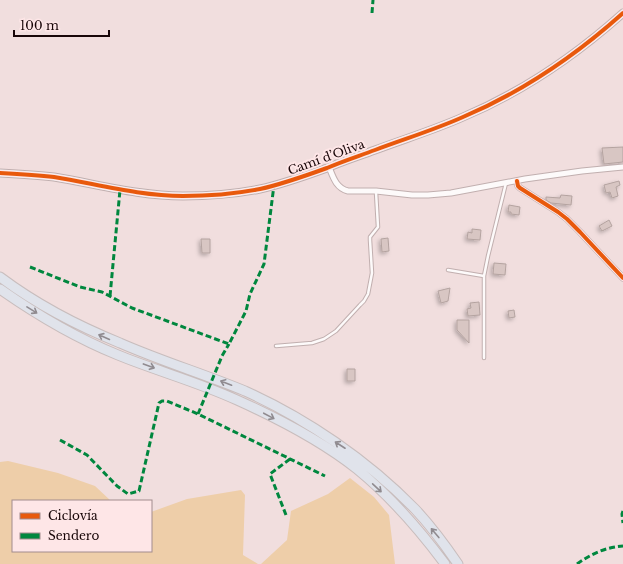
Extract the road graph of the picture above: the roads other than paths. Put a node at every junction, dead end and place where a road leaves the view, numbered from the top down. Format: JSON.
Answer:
{"nodes":[{"id":1,"x":623,"y":13,"type":"edge"},
{"id":2,"x":328,"y":167,"type":"junction"},
{"id":3,"x":623,"y":167,"type":"edge"},
{"id":4,"x":0,"y":173,"type":"edge"},
{"id":5,"x":517,"y":181,"type":"junction"},
{"id":6,"x":506,"y":183,"type":"junction"},
{"id":7,"x":376,"y":191,"type":"junction"},
{"id":8,"x":448,"y":270,"type":"dead end"},
{"id":9,"x":484,"y":276,"type":"junction"},
{"id":10,"x":0,"y":277,"type":"edge"},
{"id":11,"x":623,"y":278,"type":"edge"},
{"id":12,"x":0,"y":289,"type":"edge"},
{"id":13,"x":276,"y":346,"type":"dead end"},
{"id":14,"x":484,"y":358,"type":"dead end"},
{"id":15,"x":445,"y":564,"type":"edge"},
{"id":16,"x":458,"y":564,"type":"edge"}],
"edges":[{"from":1,"to":2,"type":"street","name":"Camí d’Oliva"},
{"from":2,"to":4,"type":"street","name":"Camí d’Oliva"},
{"from":2,"to":7,"type":"street"},
{"from":3,"to":5,"type":"street"},
{"from":5,"to":6,"type":"street"},
{"from":5,"to":11,"type":"street"},
{"from":6,"to":7,"type":"street"},
{"from":6,"to":9,"type":"lane"},
{"from":7,"to":13,"type":"lane"},
{"from":8,"to":9,"type":"lane"},
{"from":9,"to":14,"type":"lane"},
{"from":16,"to":10,"type":"highway","one_way":true},
{"from":12,"to":15,"type":"highway","one_way":true}]}
